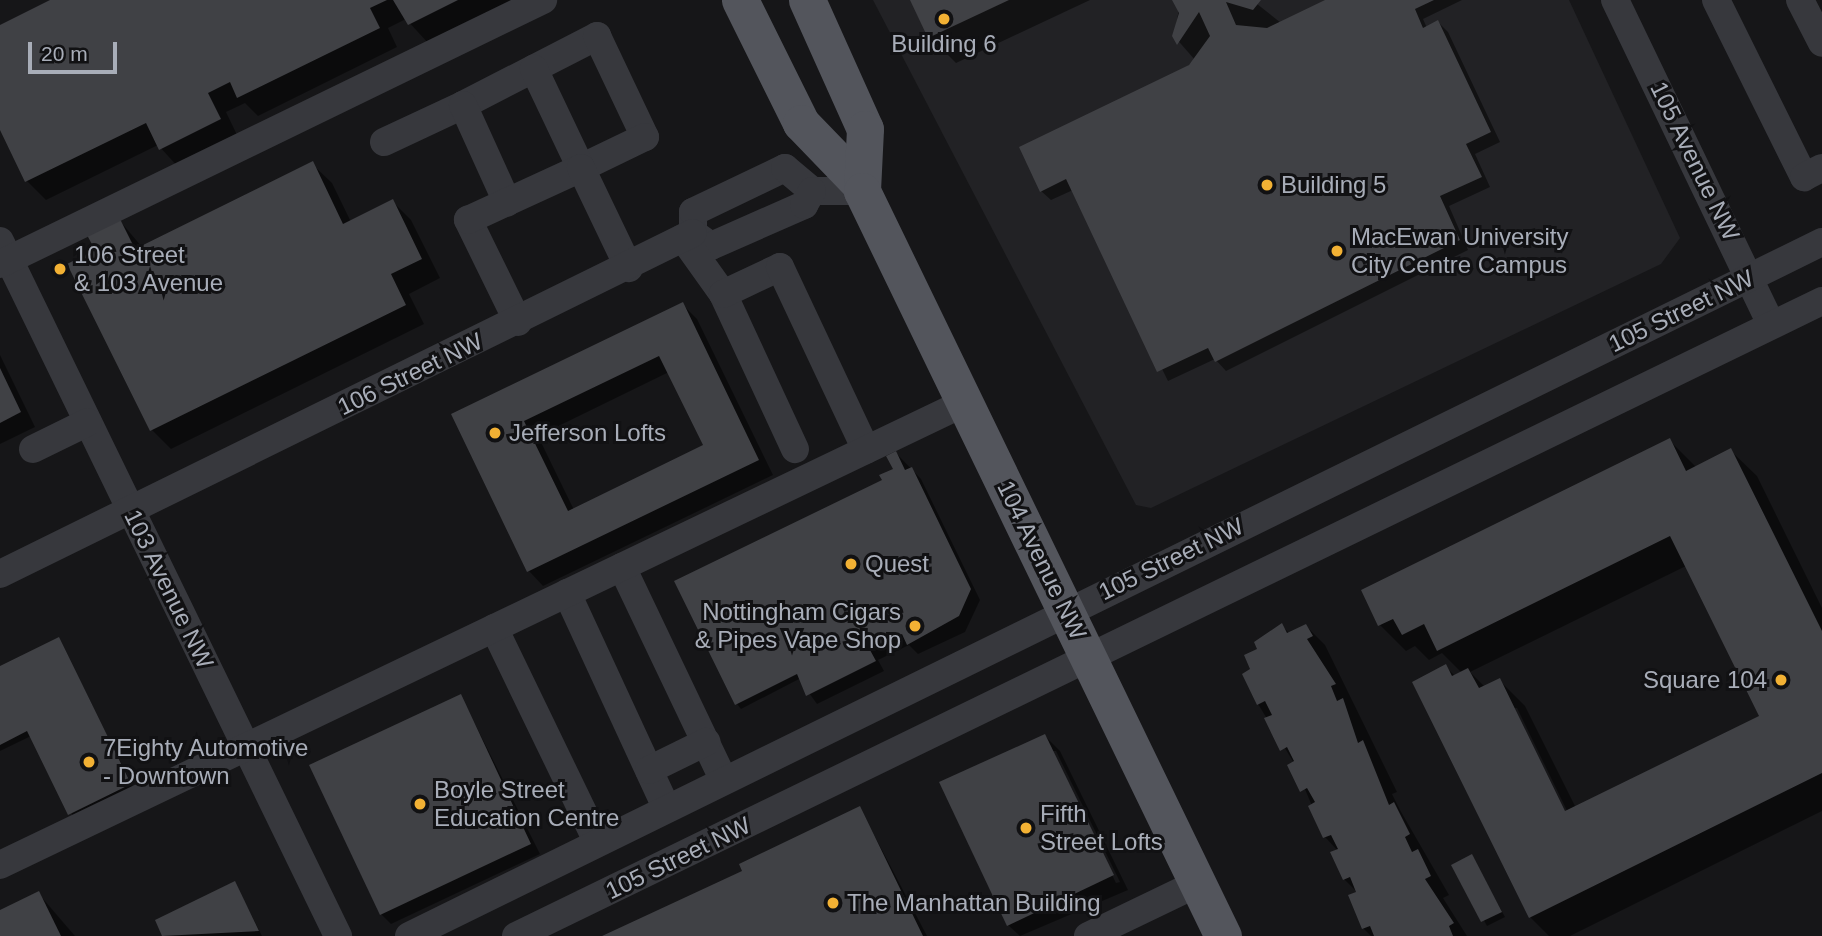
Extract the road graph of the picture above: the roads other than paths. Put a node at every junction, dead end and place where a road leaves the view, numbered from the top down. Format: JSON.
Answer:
{"nodes":[{"id":1,"x":543,"y":0,"type":"edge"},
{"id":2,"x":740,"y":0,"type":"edge"},
{"id":3,"x":807,"y":0,"type":"edge"},
{"id":4,"x":1615,"y":0,"type":"edge"},
{"id":5,"x":1716,"y":0,"type":"edge"},
{"id":6,"x":1800,"y":0,"type":"edge"},
{"id":7,"x":1822,"y":43,"type":"edge"},
{"id":8,"x":534,"y":69,"type":"junction"},
{"id":9,"x":463,"y":104,"type":"junction"},
{"id":10,"x":384,"y":142,"type":"dead end"},
{"id":11,"x":582,"y":168,"type":"junction"},
{"id":12,"x":1822,"y":168,"type":"edge"},
{"id":13,"x":861,"y":188,"type":"junction"},
{"id":14,"x":812,"y":191,"type":"junction"},
{"id":15,"x":507,"y":202,"type":"junction"},
{"id":16,"x":688,"y":236,"type":"junction"},
{"id":17,"x":1822,"y":242,"type":"edge"},
{"id":18,"x":3,"y":255,"type":"edge"},
{"id":19,"x":629,"y":268,"type":"junction"},
{"id":20,"x":1752,"y":277,"type":"junction"},
{"id":21,"x":723,"y":294,"type":"junction"},
{"id":22,"x":1822,"y":301,"type":"edge"},
{"id":23,"x":517,"y":322,"type":"junction"},
{"id":24,"x":1771,"y":324,"type":"junction"},
{"id":25,"x":966,"y":402,"type":"junction"},
{"id":26,"x":88,"y":422,"type":"junction"},
{"id":27,"x":33,"y":449,"type":"dead end"},
{"id":28,"x":795,"y":449,"type":"dead end"},
{"id":29,"x":866,"y":450,"type":"junction"},
{"id":30,"x":131,"y":510,"type":"junction"},
{"id":31,"x":622,"y":567,"type":"junction"},
{"id":32,"x":0,"y":574,"type":"edge"},
{"id":33,"x":567,"y":593,"type":"junction"},
{"id":34,"x":1067,"y":610,"type":"junction"},
{"id":35,"x":494,"y":628,"type":"junction"},
{"id":36,"x":1091,"y":660,"type":"junction"},
{"id":37,"x":706,"y":742,"type":"junction"},
{"id":38,"x":246,"y":747,"type":"junction"},
{"id":39,"x":649,"y":770,"type":"junction"},
{"id":40,"x":723,"y":779,"type":"junction"},
{"id":41,"x":666,"y":807,"type":"junction"},
{"id":42,"x":597,"y":841,"type":"junction"},
{"id":43,"x":0,"y":865,"type":"edge"},
{"id":44,"x":1198,"y":883,"type":"junction"},
{"id":45,"x":338,"y":936,"type":"edge"},
{"id":46,"x":408,"y":936,"type":"edge"},
{"id":47,"x":516,"y":936,"type":"edge"},
{"id":48,"x":1088,"y":936,"type":"edge"},
{"id":49,"x":1223,"y":936,"type":"edge"}],
"edges":[{"from":1,"to":18,"type":"street"},
{"from":2,"to":13,"type":"main road","name":"104 Avenue NW"},
{"from":3,"to":13,"type":"main road"},
{"from":4,"to":20,"type":"street","name":"105 Avenue NW"},
{"from":5,"to":12,"type":"street"},
{"from":6,"to":7,"type":"street"},
{"from":8,"to":9,"type":"street"},
{"from":8,"to":11,"type":"street"},
{"from":8,"to":11,"type":"street"},
{"from":9,"to":10,"type":"street"},
{"from":9,"to":15,"type":"street"},
{"from":11,"to":15,"type":"street"},
{"from":11,"to":19,"type":"street"},
{"from":13,"to":14,"type":"street"},
{"from":13,"to":25,"type":"main road","name":"104 Avenue NW"},
{"from":14,"to":16,"type":"street"},
{"from":14,"to":16,"type":"street"},
{"from":15,"to":23,"type":"street"},
{"from":16,"to":19,"type":"street","name":"106 Street NW"},
{"from":16,"to":21,"type":"street"},
{"from":17,"to":20,"type":"street","name":"105 Street NW"},
{"from":18,"to":26,"type":"street","name":"103 Avenue NW"},
{"from":19,"to":23,"type":"street","name":"106 Street NW"},
{"from":20,"to":24,"type":"street","name":"105 Avenue NW"},
{"from":20,"to":34,"type":"street","name":"105 Street NW"},
{"from":21,"to":28,"type":"street"},
{"from":21,"to":29,"type":"street"},
{"from":22,"to":24,"type":"street","name":"105 Street NW"},
{"from":23,"to":30,"type":"street","name":"106 Street NW"},
{"from":24,"to":36,"type":"street","name":"105 Street NW"},
{"from":25,"to":29,"type":"street"},
{"from":25,"to":34,"type":"main road","name":"104 Avenue NW"},
{"from":26,"to":27,"type":"street"},
{"from":26,"to":30,"type":"street","name":"103 Avenue NW"},
{"from":29,"to":31,"type":"street"},
{"from":30,"to":32,"type":"street","name":"106 Street NW"},
{"from":30,"to":38,"type":"street","name":"103 Avenue NW"},
{"from":31,"to":33,"type":"street"},
{"from":31,"to":37,"type":"street"},
{"from":33,"to":35,"type":"street"},
{"from":33,"to":39,"type":"street"},
{"from":34,"to":36,"type":"main road","name":"104 Avenue NW"},
{"from":34,"to":40,"type":"street","name":"105 Street NW"},
{"from":35,"to":38,"type":"street"},
{"from":35,"to":42,"type":"street"},
{"from":36,"to":44,"type":"main road","name":"104 Avenue NW"},
{"from":36,"to":47,"type":"street","name":"105 Street NW"},
{"from":37,"to":39,"type":"street"},
{"from":37,"to":40,"type":"street"},
{"from":38,"to":43,"type":"street"},
{"from":38,"to":45,"type":"street","name":"103 Avenue NW"},
{"from":39,"to":41,"type":"street"},
{"from":40,"to":41,"type":"street","name":"105 Street NW"},
{"from":41,"to":42,"type":"street","name":"105 Street NW"},
{"from":42,"to":46,"type":"street","name":"105 Street NW"},
{"from":44,"to":48,"type":"street"},
{"from":44,"to":49,"type":"main road","name":"104 Avenue NW"}]}
